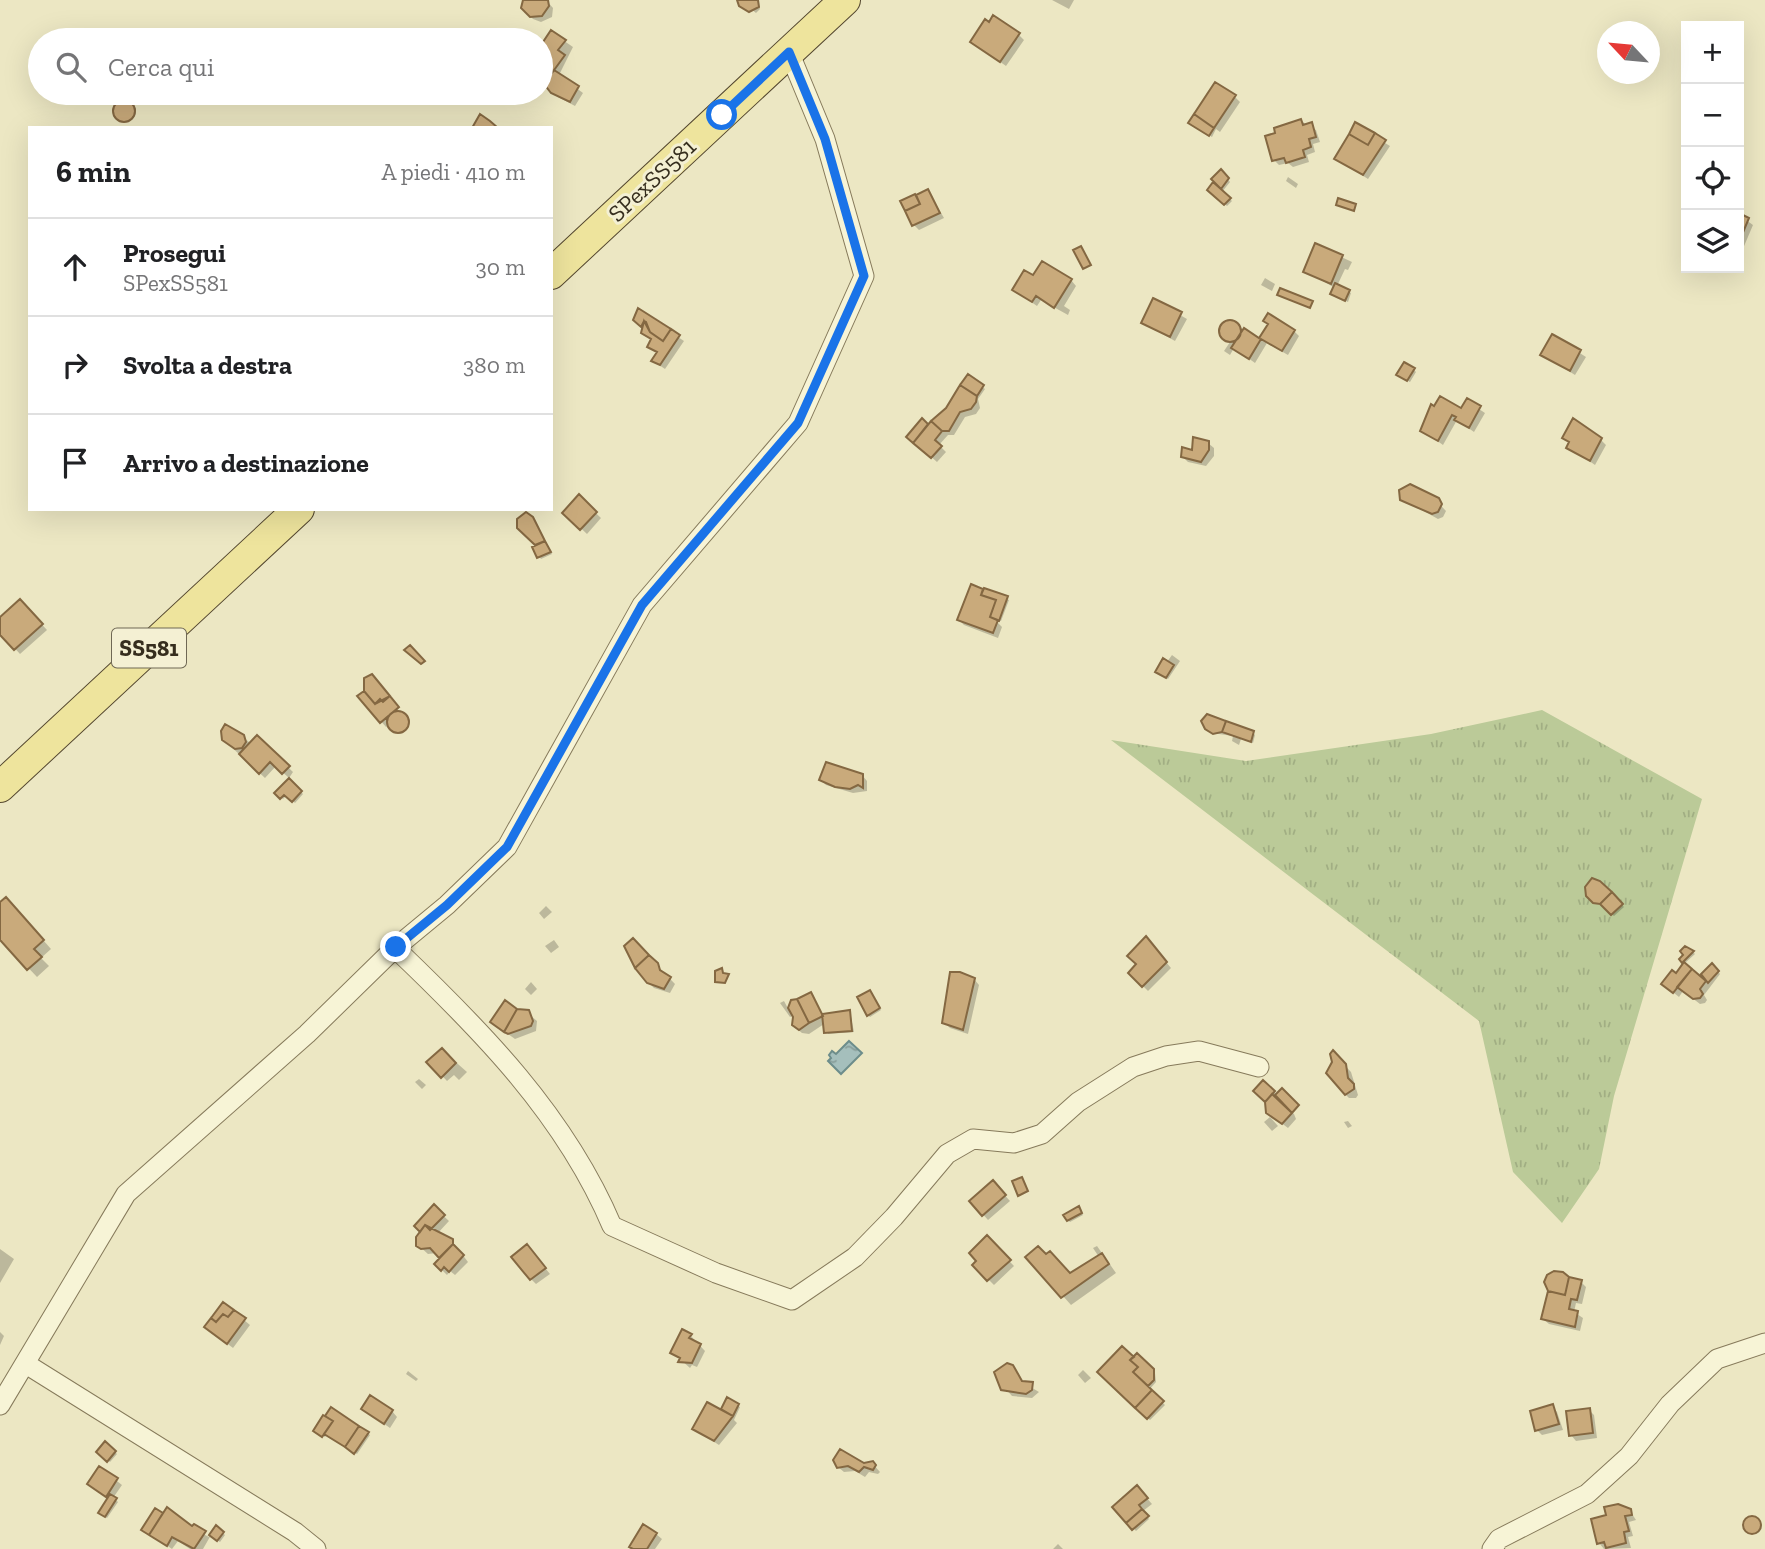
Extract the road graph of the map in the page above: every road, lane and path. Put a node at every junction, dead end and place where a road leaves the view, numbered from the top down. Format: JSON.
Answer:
{"nodes":[{"id":1,"x":845,"y":0,"type":"edge"},
{"id":2,"x":789,"y":52,"type":"junction"},
{"id":3,"x":553,"y":272,"type":"edge"},
{"id":4,"x":297,"y":511,"type":"edge"},
{"id":5,"x":0,"y":787,"type":"edge"},
{"id":6,"x":396,"y":947,"type":"junction"},
{"id":7,"x":1259,"y":1067,"type":"dead end"},
{"id":8,"x":1765,"y":1343,"type":"edge"},
{"id":9,"x":26,"y":1364,"type":"junction"},
{"id":10,"x":0,"y":1405,"type":"edge"},
{"id":11,"x":316,"y":1549,"type":"edge"},
{"id":12,"x":1492,"y":1549,"type":"edge"}],
"edges":[{"from":1,"to":2,"type":"main road","name":"SPexSS581"},
{"from":2,"to":3,"type":"main road","name":"SPexSS581"},
{"from":2,"to":6,"type":"street"},
{"from":4,"to":5,"type":"main road","number":"SS581"},
{"from":6,"to":7,"type":"street"},
{"from":6,"to":9,"type":"street"},
{"from":8,"to":12,"type":"street"},
{"from":9,"to":10,"type":"street"},
{"from":9,"to":11,"type":"street"}]}
